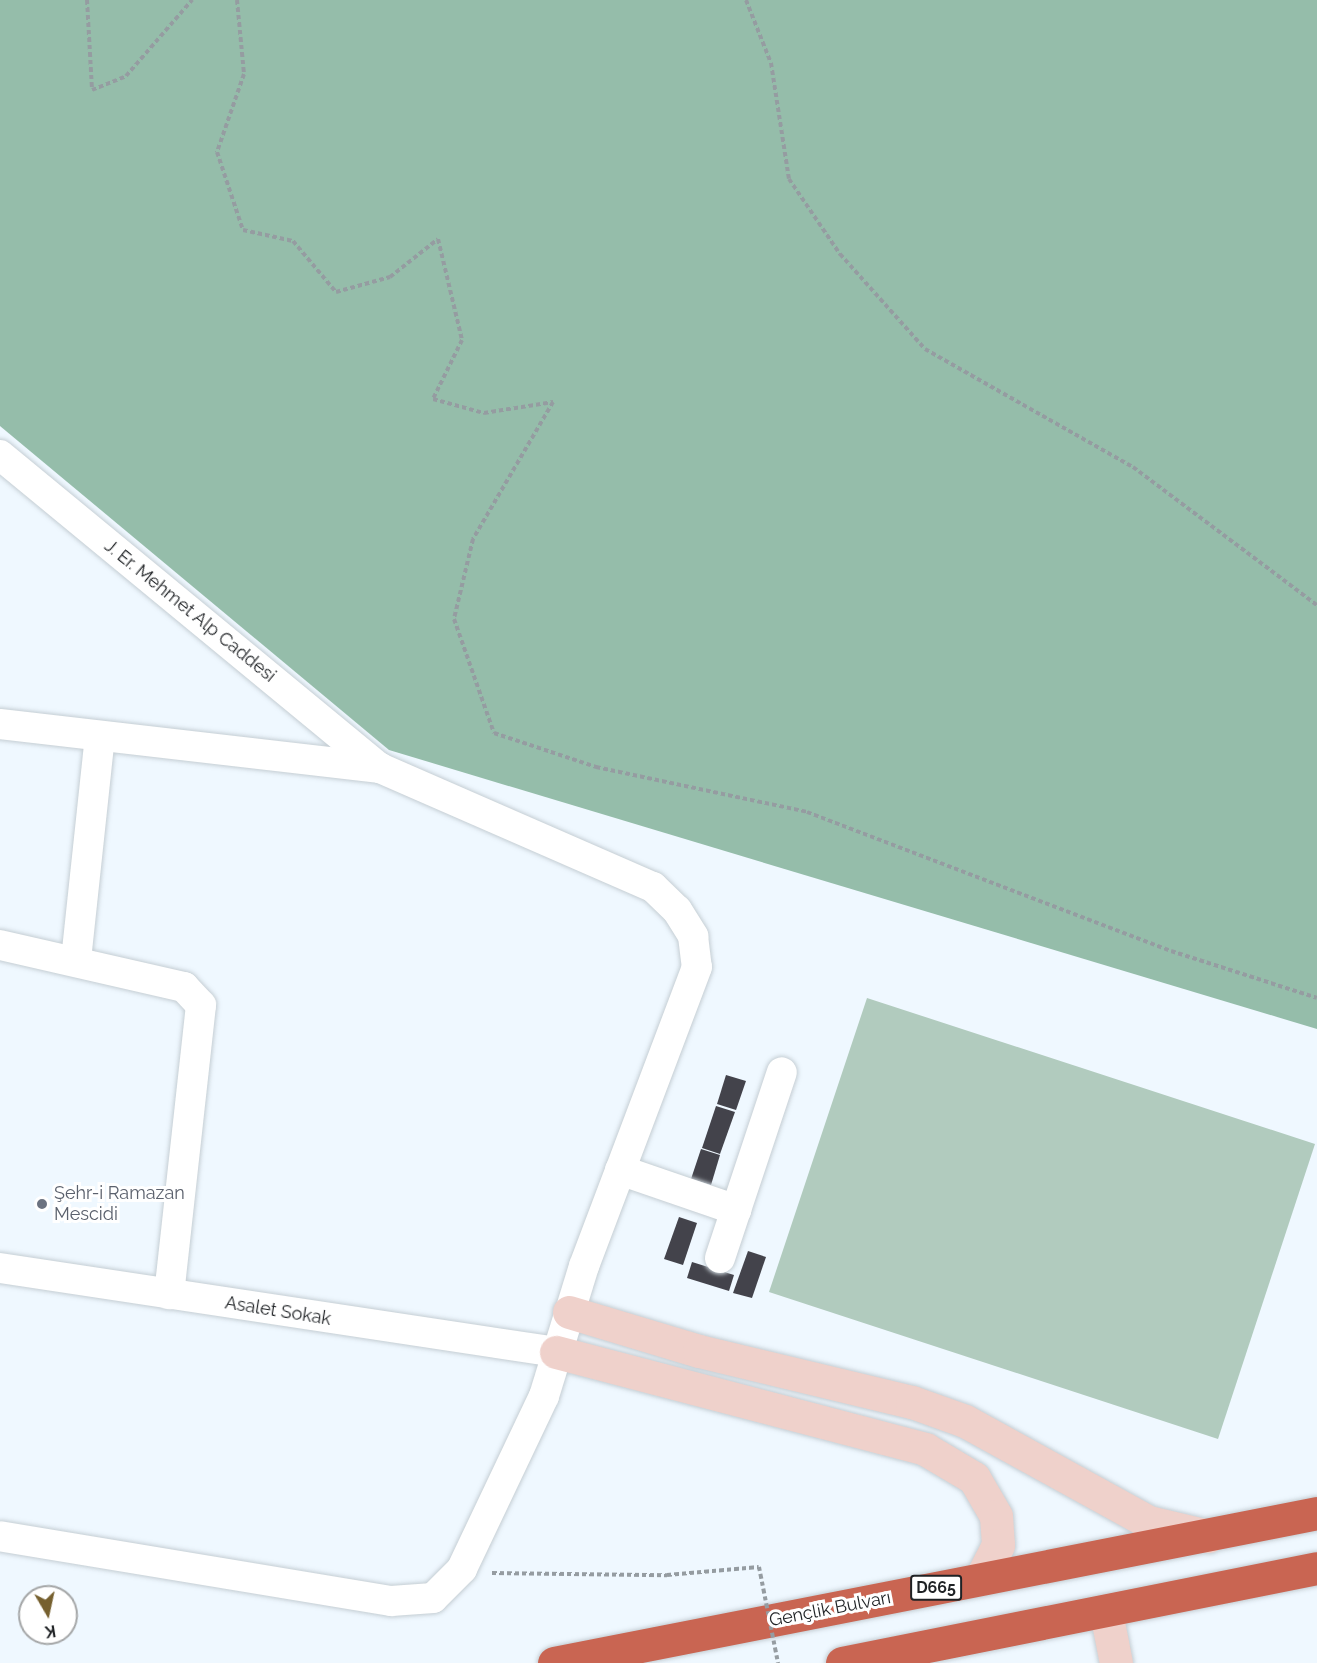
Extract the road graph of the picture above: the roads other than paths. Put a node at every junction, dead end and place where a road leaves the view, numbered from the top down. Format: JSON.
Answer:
{"nodes":[{"id":1,"x":0,"y":455,"type":"edge"},
{"id":2,"x":0,"y":724,"type":"edge"},
{"id":3,"x":100,"y":736,"type":"junction"},
{"id":4,"x":380,"y":768,"type":"junction"},
{"id":5,"x":0,"y":945,"type":"edge"},
{"id":6,"x":76,"y":960,"type":"junction"},
{"id":7,"x":782,"y":1072,"type":"dead end"},
{"id":8,"x":620,"y":1170,"type":"junction"},
{"id":9,"x":736,"y":1210,"type":"junction"},
{"id":10,"x":720,"y":1258,"type":"dead end"},
{"id":11,"x":0,"y":1268,"type":"edge"},
{"id":12,"x":169,"y":1294,"type":"junction"},
{"id":13,"x":569,"y":1312,"type":"junction"},
{"id":14,"x":556,"y":1352,"type":"junction"},
{"id":15,"x":1317,"y":1513,"type":"edge"},
{"id":16,"x":0,"y":1536,"type":"edge"},
{"id":17,"x":1209,"y":1536,"type":"junction"},
{"id":18,"x":1317,"y":1568,"type":"edge"},
{"id":19,"x":981,"y":1580,"type":"junction"},
{"id":20,"x":1106,"y":1612,"type":"junction"},
{"id":21,"x":554,"y":1663,"type":"edge"},
{"id":22,"x":842,"y":1663,"type":"edge"},
{"id":23,"x":1116,"y":1663,"type":"edge"}],
"edges":[{"from":1,"to":4,"type":"street","name":"J. Er. Mehmet Alp Caddesi"},
{"from":2,"to":3,"type":"street"},
{"from":3,"to":4,"type":"street"},
{"from":3,"to":6,"type":"street"},
{"from":4,"to":8,"type":"street"},
{"from":5,"to":6,"type":"street"},
{"from":6,"to":12,"type":"street"},
{"from":7,"to":9,"type":"street"},
{"from":8,"to":9,"type":"street"},
{"from":8,"to":13,"type":"street"},
{"from":9,"to":10,"type":"street"},
{"from":11,"to":12,"type":"street","name":"Asalet Sokak"},
{"from":12,"to":14,"type":"street","name":"Asalet Sokak"},
{"from":13,"to":14,"type":"street"},
{"from":13,"to":17,"type":"main road"},
{"from":14,"to":16,"type":"street"},
{"from":14,"to":19,"type":"main road"},
{"from":15,"to":17,"type":"highway","name":"Gençlik Bulvarı","number":"D665"},
{"from":17,"to":19,"type":"highway","name":"Gençlik Bulvarı","number":"D665"},
{"from":18,"to":20,"type":"highway"},
{"from":19,"to":21,"type":"highway","name":"Gençlik Bulvarı","number":"D665"},
{"from":20,"to":22,"type":"highway"},
{"from":20,"to":23,"type":"main road"}]}
